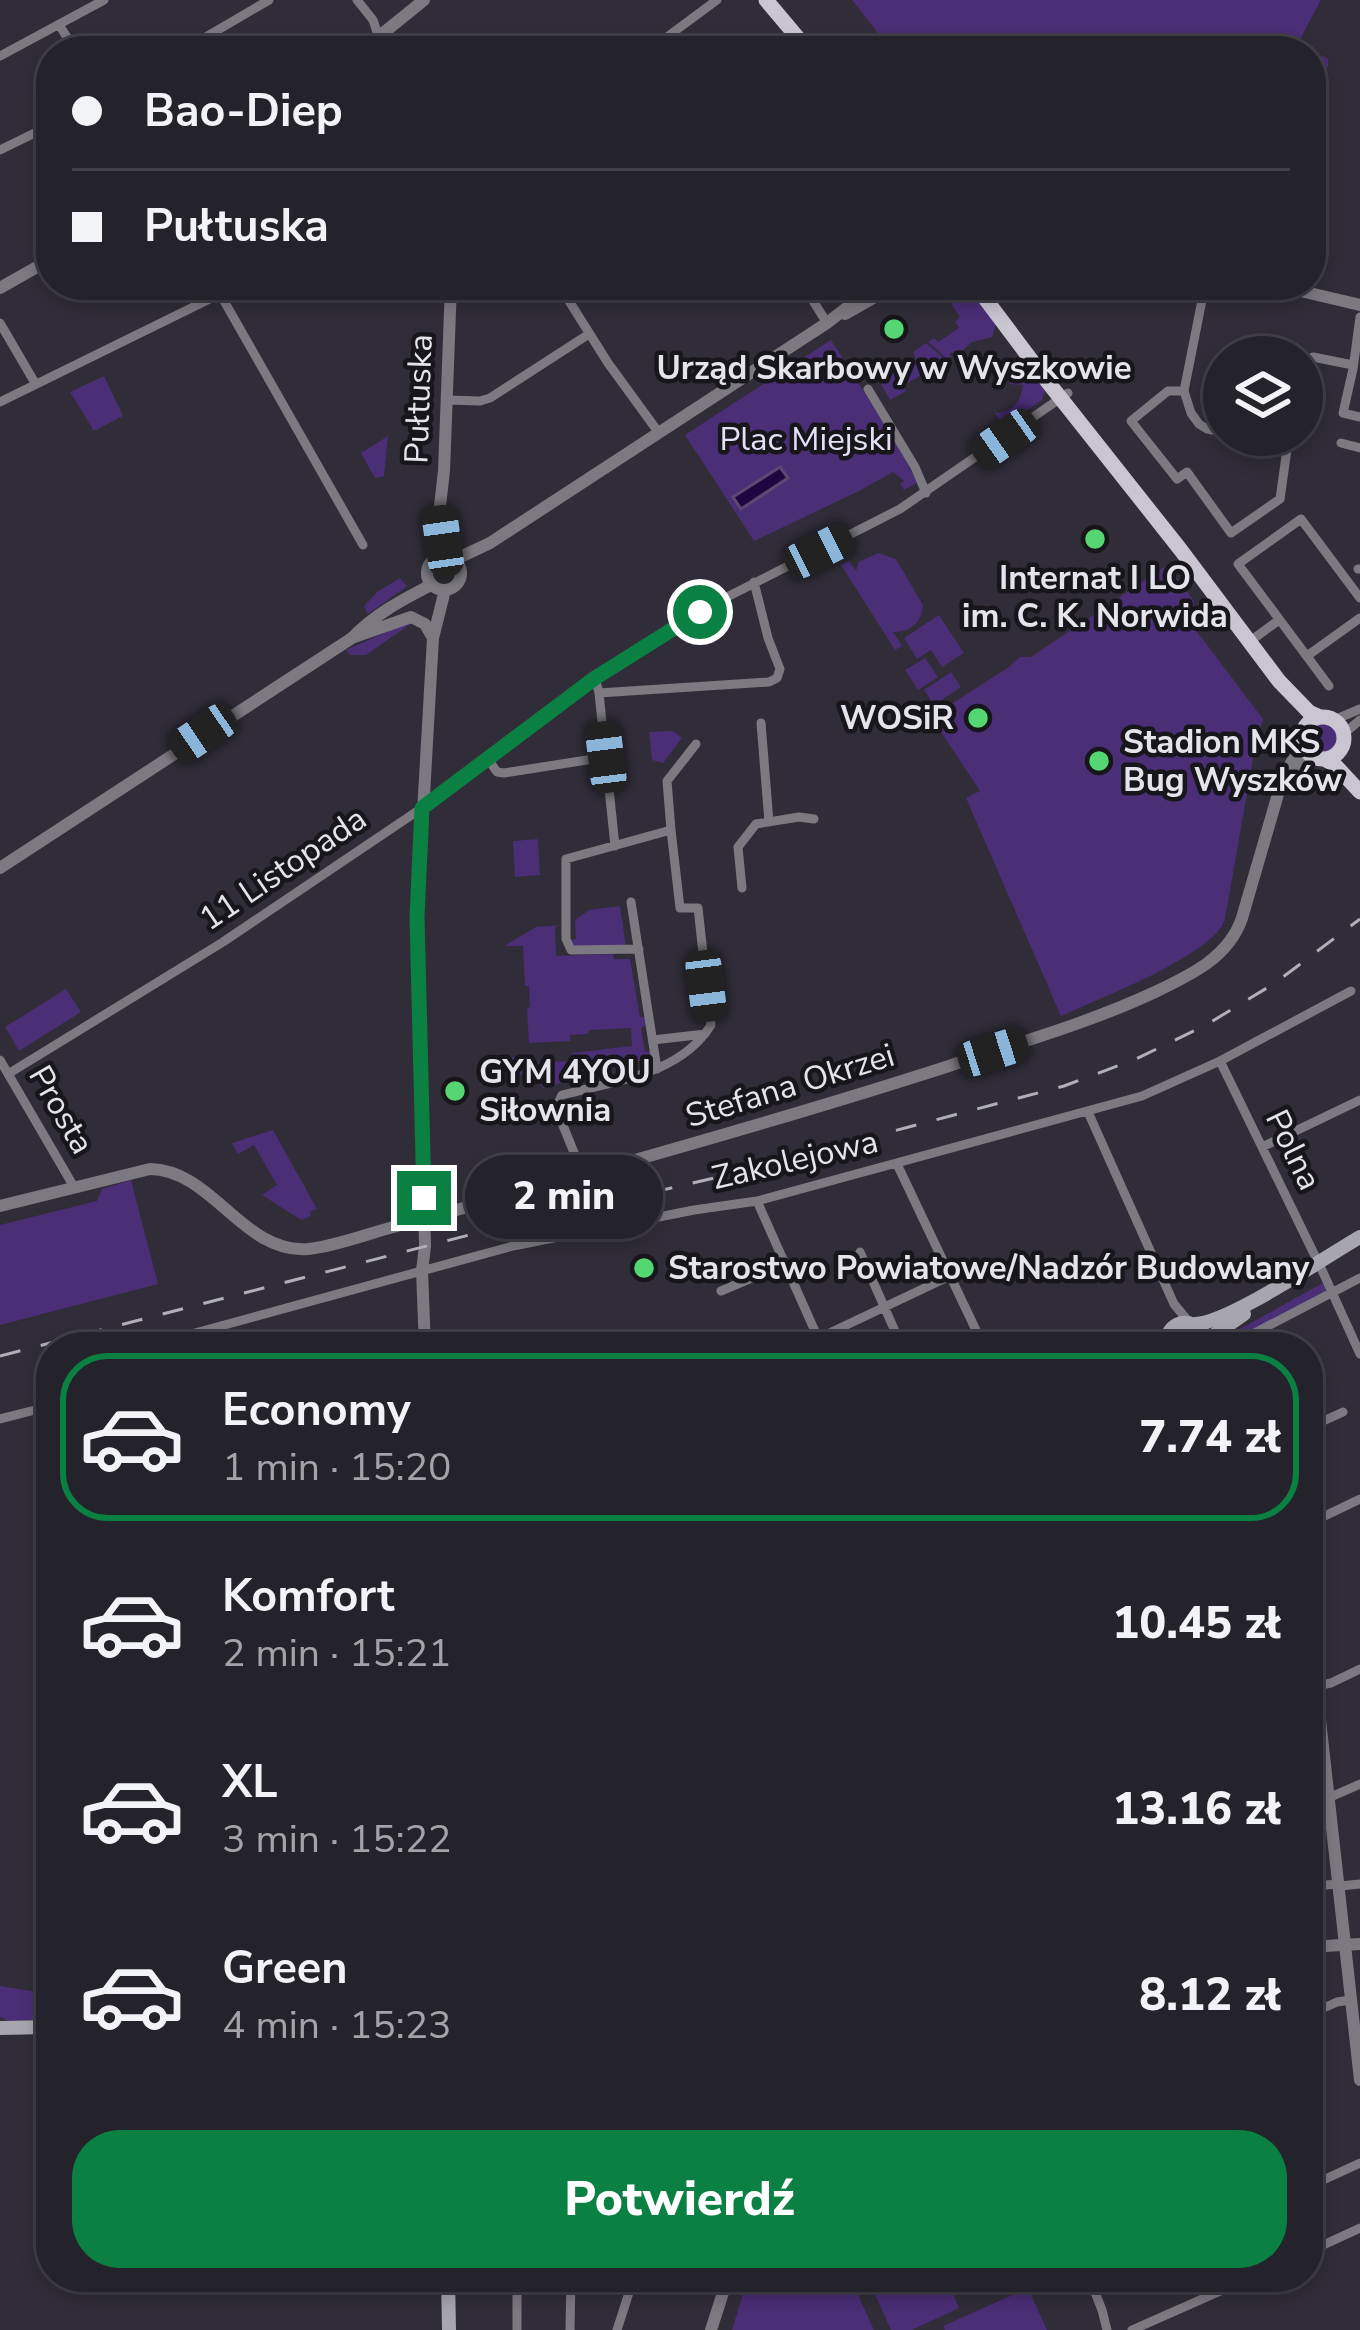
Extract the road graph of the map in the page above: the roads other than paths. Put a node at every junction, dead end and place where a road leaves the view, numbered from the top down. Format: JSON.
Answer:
{"nodes":[{"id":1,"x":104,"y":0,"type":"edge"},
{"id":2,"x":269,"y":0,"type":"edge"},
{"id":3,"x":357,"y":0,"type":"edge"},
{"id":4,"x":424,"y":0,"type":"edge"},
{"id":5,"x":717,"y":0,"type":"edge"},
{"id":6,"x":766,"y":0,"type":"edge"},
{"id":7,"x":777,"y":0,"type":"edge"},
{"id":8,"x":59,"y":26,"type":"junction"},
{"id":9,"x":39,"y":36,"type":"edge"},
{"id":10,"x":66,"y":36,"type":"edge"},
{"id":11,"x":208,"y":36,"type":"edge"},
{"id":12,"x":379,"y":36,"type":"edge"},
{"id":13,"x":390,"y":36,"type":"edge"},
{"id":14,"x":671,"y":36,"type":"edge"},
{"id":15,"x":798,"y":36,"type":"edge"},
{"id":16,"x":798,"y":36,"type":"edge"},
{"id":17,"x":36,"y":38,"type":"edge"},
{"id":18,"x":0,"y":56,"type":"edge"},
{"id":19,"x":36,"y":133,"type":"edge"},
{"id":20,"x":0,"y":151,"type":"edge"},
{"id":21,"x":36,"y":268,"type":"edge"},
{"id":22,"x":0,"y":288,"type":"edge"},
{"id":23,"x":1326,"y":297,"type":"edge"},
{"id":24,"x":197,"y":300,"type":"edge"},
{"id":25,"x":223,"y":300,"type":"edge"},
{"id":26,"x":450,"y":300,"type":"edge"},
{"id":27,"x":569,"y":300,"type":"edge"},
{"id":28,"x":812,"y":300,"type":"edge"},
{"id":29,"x":856,"y":300,"type":"edge"},
{"id":30,"x":872,"y":300,"type":"edge"},
{"id":31,"x":987,"y":300,"type":"edge"},
{"id":32,"x":997,"y":300,"type":"edge"},
{"id":33,"x":1202,"y":300,"type":"edge"},
{"id":34,"x":1360,"y":305,"type":"edge"},
{"id":35,"x":1360,"y":317,"type":"edge"},
{"id":36,"x":0,"y":323,"type":"edge"},
{"id":37,"x":827,"y":323,"type":"junction"},
{"id":38,"x":589,"y":334,"type":"junction"},
{"id":39,"x":1323,"y":360,"type":"edge"},
{"id":40,"x":1355,"y":368,"type":"edge"},
{"id":41,"x":35,"y":383,"type":"junction"},
{"id":42,"x":868,"y":388,"type":"dead end"},
{"id":43,"x":1184,"y":391,"type":"junction"},
{"id":44,"x":1064,"y":396,"type":"junction"},
{"id":45,"x":447,"y":400,"type":"junction"},
{"id":46,"x":0,"y":402,"type":"edge"},
{"id":47,"x":1360,"y":417,"type":"edge"},
{"id":48,"x":1203,"y":426,"type":"edge"},
{"id":49,"x":659,"y":433,"type":"junction"},
{"id":50,"x":1341,"y":443,"type":"dead end"},
{"id":51,"x":1360,"y":448,"type":"edge"},
{"id":52,"x":1286,"y":456,"type":"edge"},
{"id":53,"x":926,"y":493,"type":"junction"},
{"id":54,"x":363,"y":545,"type":"dead end"},
{"id":55,"x":445,"y":562,"type":"junction"},
{"id":56,"x":754,"y":582,"type":"junction"},
{"id":57,"x":436,"y":587,"type":"junction"},
{"id":58,"x":1360,"y":598,"type":"edge"},
{"id":59,"x":398,"y":602,"type":"junction"},
{"id":60,"x":1360,"y":618,"type":"edge"},
{"id":61,"x":1279,"y":620,"type":"junction"},
{"id":62,"x":352,"y":638,"type":"junction"},
{"id":63,"x":434,"y":638,"type":"junction"},
{"id":64,"x":1250,"y":642,"type":"junction"},
{"id":65,"x":1306,"y":656,"type":"junction"},
{"id":66,"x":595,"y":678,"type":"junction"},
{"id":67,"x":1280,"y":682,"type":"junction"},
{"id":68,"x":1329,"y":686,"type":"dead end"},
{"id":69,"x":599,"y":693,"type":"junction"},
{"id":70,"x":1360,"y":709,"type":"edge"},
{"id":71,"x":1327,"y":718,"type":"junction"},
{"id":72,"x":1360,"y":720,"type":"edge"},
{"id":73,"x":761,"y":723,"type":"dead end"},
{"id":74,"x":1303,"y":736,"type":"junction"},
{"id":75,"x":1343,"y":743,"type":"junction"},
{"id":76,"x":696,"y":744,"type":"dead end"},
{"id":77,"x":606,"y":757,"type":"junction"},
{"id":78,"x":1320,"y":758,"type":"junction"},
{"id":79,"x":488,"y":759,"type":"junction"},
{"id":80,"x":1360,"y":788,"type":"edge"},
{"id":81,"x":1281,"y":789,"type":"junction"},
{"id":82,"x":422,"y":808,"type":"junction"},
{"id":83,"x":814,"y":819,"type":"dead end"},
{"id":84,"x":769,"y":822,"type":"junction"},
{"id":85,"x":671,"y":830,"type":"junction"},
{"id":86,"x":615,"y":846,"type":"junction"},
{"id":87,"x":0,"y":868,"type":"edge"},
{"id":88,"x":742,"y":888,"type":"dead end"},
{"id":89,"x":632,"y":902,"type":"dead end"},
{"id":90,"x":639,"y":949,"type":"junction"},
{"id":91,"x":1351,"y":991,"type":"dead end"},
{"id":92,"x":705,"y":1034,"type":"junction"},
{"id":93,"x":653,"y":1040,"type":"junction"},
{"id":94,"x":0,"y":1060,"type":"edge"},
{"id":95,"x":1220,"y":1061,"type":"junction"},
{"id":96,"x":657,"y":1069,"type":"junction"},
{"id":97,"x":8,"y":1074,"type":"junction"},
{"id":98,"x":1360,"y":1100,"type":"edge"},
{"id":99,"x":1088,"y":1112,"type":"junction"},
{"id":100,"x":1262,"y":1147,"type":"junction"},
{"id":101,"x":897,"y":1164,"type":"junction"},
{"id":102,"x":583,"y":1175,"type":"junction"},
{"id":103,"x":74,"y":1186,"type":"junction"},
{"id":104,"x":757,"y":1201,"type":"junction"},
{"id":105,"x":0,"y":1206,"type":"edge"},
{"id":106,"x":424,"y":1219,"type":"junction"},
{"id":107,"x":1360,"y":1241,"type":"edge"},
{"id":108,"x":860,"y":1252,"type":"dead end"},
{"id":109,"x":784,"y":1264,"type":"junction"},
{"id":110,"x":1319,"y":1265,"type":"junction"},
{"id":111,"x":422,"y":1271,"type":"junction"},
{"id":112,"x":950,"y":1276,"type":"junction"},
{"id":113,"x":1360,"y":1278,"type":"edge"},
{"id":114,"x":721,"y":1291,"type":"dead end"},
{"id":115,"x":1333,"y":1294,"type":"junction"},
{"id":116,"x":884,"y":1306,"type":"junction"},
{"id":117,"x":199,"y":1332,"type":"edge"},
{"id":118,"x":424,"y":1332,"type":"edge"},
{"id":119,"x":814,"y":1332,"type":"edge"},
{"id":120,"x":838,"y":1332,"type":"edge"},
{"id":121,"x":895,"y":1332,"type":"edge"},
{"id":122,"x":977,"y":1332,"type":"edge"},
{"id":123,"x":1175,"y":1332,"type":"edge"},
{"id":124,"x":1181,"y":1332,"type":"edge"},
{"id":125,"x":1218,"y":1332,"type":"edge"},
{"id":126,"x":1256,"y":1332,"type":"edge"},
{"id":127,"x":1360,"y":1354,"type":"edge"},
{"id":128,"x":36,"y":1410,"type":"edge"},
{"id":129,"x":1343,"y":1412,"type":"dead end"},
{"id":130,"x":0,"y":1419,"type":"edge"},
{"id":131,"x":1323,"y":1421,"type":"edge"},
{"id":132,"x":1360,"y":1499,"type":"edge"},
{"id":133,"x":1323,"y":1517,"type":"edge"},
{"id":134,"x":1360,"y":1670,"type":"edge"},
{"id":135,"x":1323,"y":1684,"type":"edge"},
{"id":136,"x":1323,"y":1764,"type":"edge"},
{"id":137,"x":1360,"y":1784,"type":"edge"},
{"id":138,"x":1329,"y":1798,"type":"junction"},
{"id":139,"x":1323,"y":1801,"type":"edge"},
{"id":140,"x":1360,"y":1884,"type":"edge"},
{"id":141,"x":1339,"y":1885,"type":"junction"},
{"id":142,"x":1323,"y":1886,"type":"edge"},
{"id":143,"x":1353,"y":1945,"type":"edge"},
{"id":144,"x":1323,"y":1946,"type":"edge"},
{"id":145,"x":1351,"y":2000,"type":"junction"},
{"id":146,"x":1323,"y":2008,"type":"edge"},
{"id":147,"x":36,"y":2027,"type":"edge"},
{"id":148,"x":0,"y":2028,"type":"edge"},
{"id":149,"x":1360,"y":2080,"type":"edge"},
{"id":150,"x":1360,"y":2163,"type":"edge"},
{"id":151,"x":1323,"y":2180,"type":"edge"},
{"id":152,"x":1360,"y":2228,"type":"edge"},
{"id":153,"x":1323,"y":2245,"type":"edge"},
{"id":154,"x":448,"y":2292,"type":"edge"},
{"id":155,"x":517,"y":2292,"type":"edge"},
{"id":156,"x":571,"y":2292,"type":"edge"},
{"id":157,"x":629,"y":2292,"type":"edge"},
{"id":158,"x":723,"y":2292,"type":"edge"},
{"id":159,"x":1094,"y":2292,"type":"edge"},
{"id":160,"x":1221,"y":2292,"type":"edge"},
{"id":161,"x":1150,"y":2327,"type":"edge"},
{"id":162,"x":449,"y":2330,"type":"edge"},
{"id":163,"x":517,"y":2330,"type":"edge"},
{"id":164,"x":570,"y":2330,"type":"edge"},
{"id":165,"x":617,"y":2330,"type":"edge"},
{"id":166,"x":711,"y":2330,"type":"edge"},
{"id":167,"x":1107,"y":2330,"type":"edge"},
{"id":168,"x":1132,"y":2330,"type":"edge"}],
"edges":[{"from":1,"to":8,"type":"street"},
{"from":2,"to":11,"type":"street"},
{"from":3,"to":12,"type":"street"},
{"from":4,"to":13,"type":"street"},
{"from":5,"to":14,"type":"street"},
{"from":6,"to":15,"type":"main road"},
{"from":7,"to":16,"type":"main road"},
{"from":8,"to":9,"type":"street"},
{"from":8,"to":10,"type":"street"},
{"from":17,"to":18,"type":"street"},
{"from":19,"to":20,"type":"street"},
{"from":21,"to":22,"type":"street"},
{"from":23,"to":34,"type":"street"},
{"from":24,"to":41,"type":"street"},
{"from":25,"to":54,"type":"street"},
{"from":26,"to":45,"type":"street","name":"Pułtuska"},
{"from":27,"to":38,"type":"street"},
{"from":28,"to":37,"type":"street"},
{"from":29,"to":37,"type":"street"},
{"from":30,"to":37,"type":"street"},
{"from":31,"to":44,"type":"main road"},
{"from":32,"to":44,"type":"main road"},
{"from":33,"to":43,"type":"street"},
{"from":35,"to":40,"type":"street"},
{"from":36,"to":41,"type":"street"},
{"from":37,"to":49,"type":"street"},
{"from":38,"to":45,"type":"street"},
{"from":38,"to":49,"type":"street"},
{"from":39,"to":40,"type":"street"},
{"from":40,"to":47,"type":"street"},
{"from":41,"to":46,"type":"street"},
{"from":42,"to":53,"type":"street"},
{"from":43,"to":48,"type":"street"},
{"from":43,"to":52,"type":"street"},
{"from":44,"to":53,"type":"street","name":"11 Listopada"},
{"from":44,"to":64,"type":"main road"},
{"from":45,"to":55,"type":"street","name":"Pułtuska"},
{"from":49,"to":55,"type":"street"},
{"from":50,"to":51,"type":"street"},
{"from":53,"to":56,"type":"street","name":"11 Listopada"},
{"from":55,"to":57,"type":"street","name":"Pułtuska"},
{"from":55,"to":57,"type":"street"},
{"from":55,"to":59,"type":"street"},
{"from":56,"to":66,"type":"street","name":"11 Listopada"},
{"from":56,"to":69,"type":"street"},
{"from":57,"to":59,"type":"street"},
{"from":57,"to":63,"type":"street"},
{"from":58,"to":61,"type":"street"},
{"from":59,"to":62,"type":"street"},
{"from":60,"to":65,"type":"street"},
{"from":61,"to":64,"type":"street"},
{"from":61,"to":65,"type":"street"},
{"from":62,"to":63,"type":"street"},
{"from":62,"to":87,"type":"street"},
{"from":63,"to":82,"type":"street"},
{"from":64,"to":67,"type":"main road"},
{"from":65,"to":68,"type":"street"},
{"from":66,"to":69,"type":"street"},
{"from":66,"to":79,"type":"street","name":"11 Listopada"},
{"from":67,"to":71,"type":"main road"},
{"from":67,"to":74,"type":"main road"},
{"from":69,"to":77,"type":"street"},
{"from":70,"to":71,"type":"street"},
{"from":71,"to":74,"type":"main road"},
{"from":71,"to":75,"type":"main road"},
{"from":72,"to":75,"type":"street"},
{"from":73,"to":84,"type":"street"},
{"from":74,"to":78,"type":"main road"},
{"from":74,"to":81,"type":"street","name":"Stefana Okrzei"},
{"from":75,"to":78,"type":"main road"},
{"from":75,"to":80,"type":"main road"},
{"from":76,"to":85,"type":"street"},
{"from":77,"to":79,"type":"street"},
{"from":77,"to":86,"type":"street"},
{"from":78,"to":80,"type":"main road"},
{"from":78,"to":81,"type":"street"},
{"from":79,"to":82,"type":"street","name":"11 Listopada"},
{"from":81,"to":102,"type":"street","name":"Stefana Okrzei"},
{"from":82,"to":97,"type":"street","name":"11 Listopada"},
{"from":82,"to":106,"type":"street"},
{"from":83,"to":84,"type":"street"},
{"from":84,"to":88,"type":"street"},
{"from":85,"to":86,"type":"street"},
{"from":85,"to":92,"type":"street"},
{"from":86,"to":90,"type":"street"},
{"from":89,"to":90,"type":"street"},
{"from":90,"to":93,"type":"street"},
{"from":91,"to":95,"type":"street","name":"Zakolejowa"},
{"from":92,"to":93,"type":"street"},
{"from":92,"to":96,"type":"street"},
{"from":93,"to":96,"type":"street"},
{"from":94,"to":97,"type":"street","name":"Prosta"},
{"from":95,"to":99,"type":"street","name":"Zakolejowa"},
{"from":95,"to":100,"type":"street","name":"Polna"},
{"from":96,"to":102,"type":"street"},
{"from":97,"to":103,"type":"street","name":"Prosta"},
{"from":98,"to":100,"type":"street"},
{"from":99,"to":101,"type":"street","name":"Zakolejowa"},
{"from":99,"to":123,"type":"street"},
{"from":100,"to":110,"type":"street","name":"Polna"},
{"from":101,"to":104,"type":"street","name":"Zakolejowa"},
{"from":101,"to":112,"type":"street"},
{"from":102,"to":106,"type":"street","name":"Stefana Okrzei"},
{"from":103,"to":105,"type":"street","name":"Stefana Okrzei"},
{"from":103,"to":106,"type":"street","name":"Stefana Okrzei"},
{"from":104,"to":109,"type":"street"},
{"from":104,"to":111,"type":"street","name":"Zakolejowa"},
{"from":106,"to":111,"type":"street"},
{"from":107,"to":110,"type":"main road"},
{"from":108,"to":116,"type":"street"},
{"from":109,"to":114,"type":"street"},
{"from":109,"to":119,"type":"street"},
{"from":110,"to":115,"type":"street","name":"Polna"},
{"from":110,"to":124,"type":"main road"},
{"from":110,"to":125,"type":"main road"},
{"from":111,"to":117,"type":"street","name":"Zakolejowa"},
{"from":111,"to":118,"type":"street"},
{"from":112,"to":116,"type":"street"},
{"from":112,"to":122,"type":"street"},
{"from":113,"to":115,"type":"street"},
{"from":115,"to":126,"type":"street"},
{"from":115,"to":127,"type":"street","name":"Polna"},
{"from":116,"to":120,"type":"street"},
{"from":116,"to":121,"type":"street"},
{"from":128,"to":130,"type":"street"},
{"from":129,"to":131,"type":"street"},
{"from":132,"to":133,"type":"street"},
{"from":134,"to":135,"type":"street"},
{"from":136,"to":138,"type":"street"},
{"from":137,"to":138,"type":"street"},
{"from":138,"to":139,"type":"street"},
{"from":138,"to":141,"type":"street"},
{"from":140,"to":141,"type":"street"},
{"from":141,"to":142,"type":"street"},
{"from":141,"to":143,"type":"street"},
{"from":143,"to":144,"type":"street"},
{"from":143,"to":145,"type":"street"},
{"from":145,"to":146,"type":"street"},
{"from":145,"to":149,"type":"street"},
{"from":147,"to":148,"type":"main road"},
{"from":150,"to":151,"type":"street"},
{"from":152,"to":153,"type":"street"},
{"from":154,"to":162,"type":"main road"},
{"from":155,"to":163,"type":"street"},
{"from":156,"to":164,"type":"street"},
{"from":157,"to":165,"type":"street"},
{"from":158,"to":166,"type":"street"},
{"from":159,"to":167,"type":"street"},
{"from":160,"to":161,"type":"street"},
{"from":161,"to":168,"type":"street"}]}
